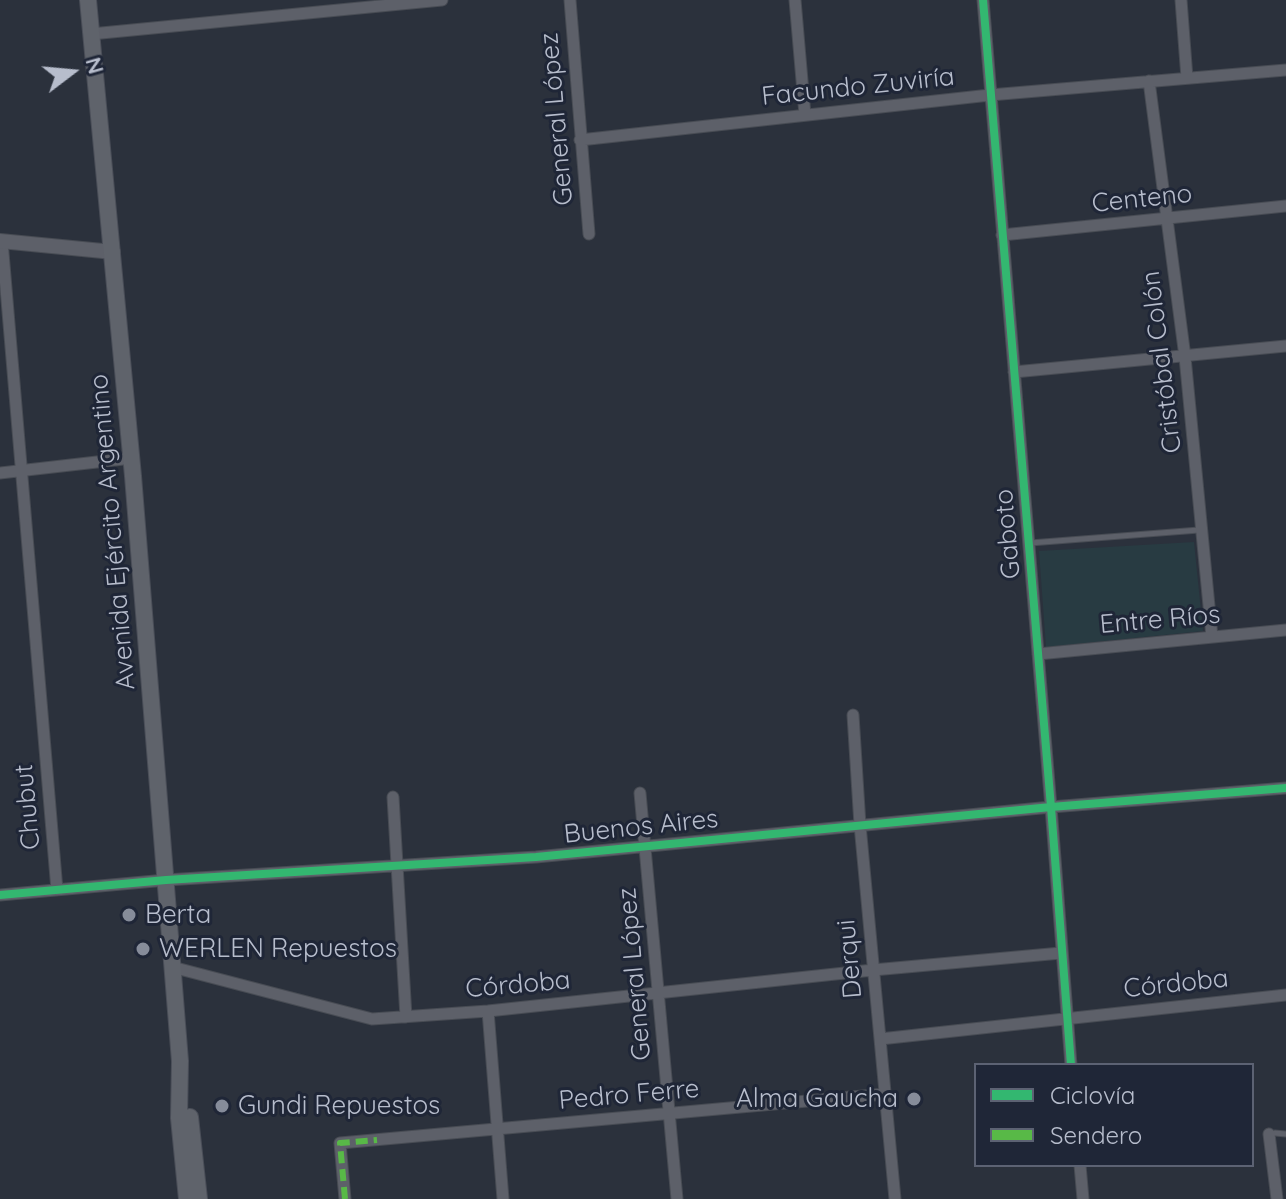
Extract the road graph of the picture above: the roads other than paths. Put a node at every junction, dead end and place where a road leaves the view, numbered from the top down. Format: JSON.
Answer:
{"nodes":[{"id":1,"x":88,"y":0,"type":"edge"},
{"id":2,"x":442,"y":0,"type":"edge"},
{"id":3,"x":570,"y":0,"type":"edge"},
{"id":4,"x":795,"y":0,"type":"edge"},
{"id":5,"x":983,"y":0,"type":"edge"},
{"id":6,"x":1181,"y":0,"type":"edge"},
{"id":7,"x":91,"y":34,"type":"junction"},
{"id":8,"x":1286,"y":70,"type":"edge"},
{"id":9,"x":1187,"y":78,"type":"junction"},
{"id":10,"x":1149,"y":81,"type":"junction"},
{"id":11,"x":990,"y":95,"type":"junction"},
{"id":12,"x":805,"y":115,"type":"junction"},
{"id":13,"x":580,"y":140,"type":"junction"},
{"id":14,"x":1286,"y":206,"type":"edge"},
{"id":15,"x":1167,"y":218,"type":"junction"},
{"id":16,"x":589,"y":234,"type":"dead end"},
{"id":17,"x":1002,"y":235,"type":"junction"},
{"id":18,"x":1,"y":241,"type":"edge"},
{"id":19,"x":113,"y":252,"type":"junction"},
{"id":20,"x":1286,"y":346,"type":"edge"},
{"id":21,"x":1185,"y":357,"type":"junction"},
{"id":22,"x":1014,"y":372,"type":"junction"},
{"id":23,"x":132,"y":458,"type":"junction"},
{"id":24,"x":22,"y":471,"type":"junction"},
{"id":25,"x":0,"y":473,"type":"edge"},
{"id":26,"x":1202,"y":530,"type":"junction"},
{"id":27,"x":1029,"y":544,"type":"junction"},
{"id":28,"x":1286,"y":630,"type":"edge"},
{"id":29,"x":1212,"y":637,"type":"junction"},
{"id":30,"x":1038,"y":654,"type":"junction"},
{"id":31,"x":853,"y":715,"type":"dead end"},
{"id":32,"x":1286,"y":788,"type":"edge"},
{"id":33,"x":640,"y":793,"type":"dead end"},
{"id":34,"x":393,"y":797,"type":"dead end"},
{"id":35,"x":1051,"y":807,"type":"junction"},
{"id":36,"x":860,"y":825,"type":"junction"},
{"id":37,"x":645,"y":847,"type":"junction"},
{"id":38,"x":396,"y":867,"type":"junction"},
{"id":39,"x":166,"y":880,"type":"junction"},
{"id":40,"x":57,"y":890,"type":"junction"},
{"id":41,"x":0,"y":895,"type":"edge"},
{"id":42,"x":1061,"y":953,"type":"junction"},
{"id":43,"x":172,"y":967,"type":"junction"},
{"id":44,"x":873,"y":970,"type":"junction"},
{"id":45,"x":659,"y":994,"type":"junction"},
{"id":46,"x":1286,"y":995,"type":"edge"},
{"id":47,"x":488,"y":1011,"type":"junction"},
{"id":48,"x":406,"y":1017,"type":"junction"},
{"id":49,"x":1066,"y":1017,"type":"junction"},
{"id":50,"x":880,"y":1039,"type":"junction"},
{"id":51,"x":180,"y":1061,"type":"junction"},
{"id":52,"x":1071,"y":1063,"type":"edge"},
{"id":53,"x":885,"y":1094,"type":"junction"},
{"id":54,"x":669,"y":1114,"type":"junction"},
{"id":55,"x":498,"y":1127,"type":"junction"},
{"id":56,"x":1272,"y":1133,"type":"joint"},
{"id":57,"x":1286,"y":1134,"type":"edge"},
{"id":58,"x":1080,"y":1167,"type":"edge"},
{"id":59,"x":187,"y":1199,"type":"edge"},
{"id":60,"x":199,"y":1199,"type":"edge"},
{"id":61,"x":345,"y":1199,"type":"edge"},
{"id":62,"x":503,"y":1199,"type":"edge"},
{"id":63,"x":677,"y":1199,"type":"edge"},
{"id":64,"x":895,"y":1199,"type":"edge"},
{"id":65,"x":1083,"y":1199,"type":"edge"},
{"id":66,"x":1277,"y":1199,"type":"edge"}],
"edges":[{"from":1,"to":7,"type":"main road","name":"Avenida Ejército Argentino"},
{"from":2,"to":7,"type":"street"},
{"from":3,"to":13,"type":"street","name":"General López"},
{"from":4,"to":12,"type":"street"},
{"from":5,"to":11,"type":"street","name":"Gaboto"},
{"from":6,"to":9,"type":"street"},
{"from":7,"to":19,"type":"main road","name":"Avenida Ejército Argentino"},
{"from":8,"to":9,"type":"street","name":"Facundo Zuviría"},
{"from":9,"to":10,"type":"street","name":"Facundo Zuviría"},
{"from":10,"to":11,"type":"street","name":"Facundo Zuviría"},
{"from":10,"to":15,"type":"street","name":"Cristóbal Colón"},
{"from":11,"to":12,"type":"street","name":"Facundo Zuviría"},
{"from":11,"to":17,"type":"street","name":"Gaboto"},
{"from":12,"to":13,"type":"street","name":"Facundo Zuviría"},
{"from":13,"to":16,"type":"street","name":"General López"},
{"from":14,"to":15,"type":"street","name":"Centeno"},
{"from":15,"to":17,"type":"street","name":"Centeno"},
{"from":15,"to":21,"type":"street","name":"Cristóbal Colón"},
{"from":17,"to":22,"type":"street","name":"Gaboto"},
{"from":18,"to":19,"type":"street"},
{"from":18,"to":24,"type":"street","name":"Chubut"},
{"from":19,"to":23,"type":"main road","name":"Avenida Ejército Argentino"},
{"from":20,"to":21,"type":"street"},
{"from":21,"to":22,"type":"street"},
{"from":21,"to":26,"type":"street","name":"Cristóbal Colón"},
{"from":22,"to":27,"type":"street","name":"Gaboto"},
{"from":23,"to":24,"type":"street"},
{"from":23,"to":39,"type":"main road","name":"Avenida Ejército Argentino"},
{"from":24,"to":25,"type":"street"},
{"from":24,"to":40,"type":"street","name":"Chubut"},
{"from":26,"to":27,"type":"lane"},
{"from":26,"to":29,"type":"street","name":"Cristóbal Colón"},
{"from":27,"to":30,"type":"street","name":"Gaboto"},
{"from":28,"to":29,"type":"street","name":"Entre Ríos"},
{"from":29,"to":30,"type":"street","name":"Entre Ríos"},
{"from":30,"to":35,"type":"street","name":"Gaboto"},
{"from":31,"to":36,"type":"street","name":"Derqui"},
{"from":32,"to":35,"type":"street","name":"Buenos Aires"},
{"from":33,"to":37,"type":"street","name":"General López"},
{"from":34,"to":38,"type":"street"},
{"from":35,"to":36,"type":"street","name":"Buenos Aires"},
{"from":35,"to":42,"type":"street","name":"Gaboto"},
{"from":36,"to":37,"type":"street","name":"Buenos Aires"},
{"from":36,"to":44,"type":"street","name":"Derqui"},
{"from":37,"to":38,"type":"street","name":"Buenos Aires"},
{"from":37,"to":45,"type":"street","name":"General López"},
{"from":38,"to":39,"type":"street","name":"Buenos Aires"},
{"from":38,"to":48,"type":"street"},
{"from":39,"to":40,"type":"street","name":"Buenos Aires"},
{"from":39,"to":43,"type":"main road","name":"Avenida Ejército Argentino"},
{"from":40,"to":41,"type":"street","name":"Buenos Aires"},
{"from":42,"to":44,"type":"street","name":"Córdoba"},
{"from":42,"to":49,"type":"street","name":"Gaboto"},
{"from":43,"to":48,"type":"street","name":"Córdoba"},
{"from":43,"to":51,"type":"main road","name":"Avenida Ejército Argentino"},
{"from":44,"to":45,"type":"street","name":"Córdoba"},
{"from":44,"to":50,"type":"street","name":"Derqui"},
{"from":45,"to":47,"type":"street","name":"Córdoba"},
{"from":45,"to":54,"type":"street","name":"General López"},
{"from":46,"to":49,"type":"street","name":"Córdoba"},
{"from":47,"to":48,"type":"street","name":"Córdoba"},
{"from":47,"to":55,"type":"street"},
{"from":49,"to":50,"type":"street","name":"Córdoba"},
{"from":49,"to":52,"type":"street","name":"Gaboto"},
{"from":50,"to":53,"type":"street","name":"Derqui"},
{"from":51,"to":59,"type":"main road","name":"Avenida Ejército Argentino"},
{"from":51,"to":60,"type":"main road","name":"Avenida Ejército Argentino"},
{"from":53,"to":54,"type":"street","name":"Pedro Ferre"},
{"from":53,"to":64,"type":"street","name":"Derqui"},
{"from":54,"to":55,"type":"street","name":"Pedro Ferre"},
{"from":54,"to":63,"type":"street","name":"General López"},
{"from":55,"to":61,"type":"street","name":"Pedro Ferre"},
{"from":55,"to":62,"type":"street"},
{"from":56,"to":57,"type":"lane"},
{"from":56,"to":66,"type":"street"},
{"from":58,"to":65,"type":"street"}]}
